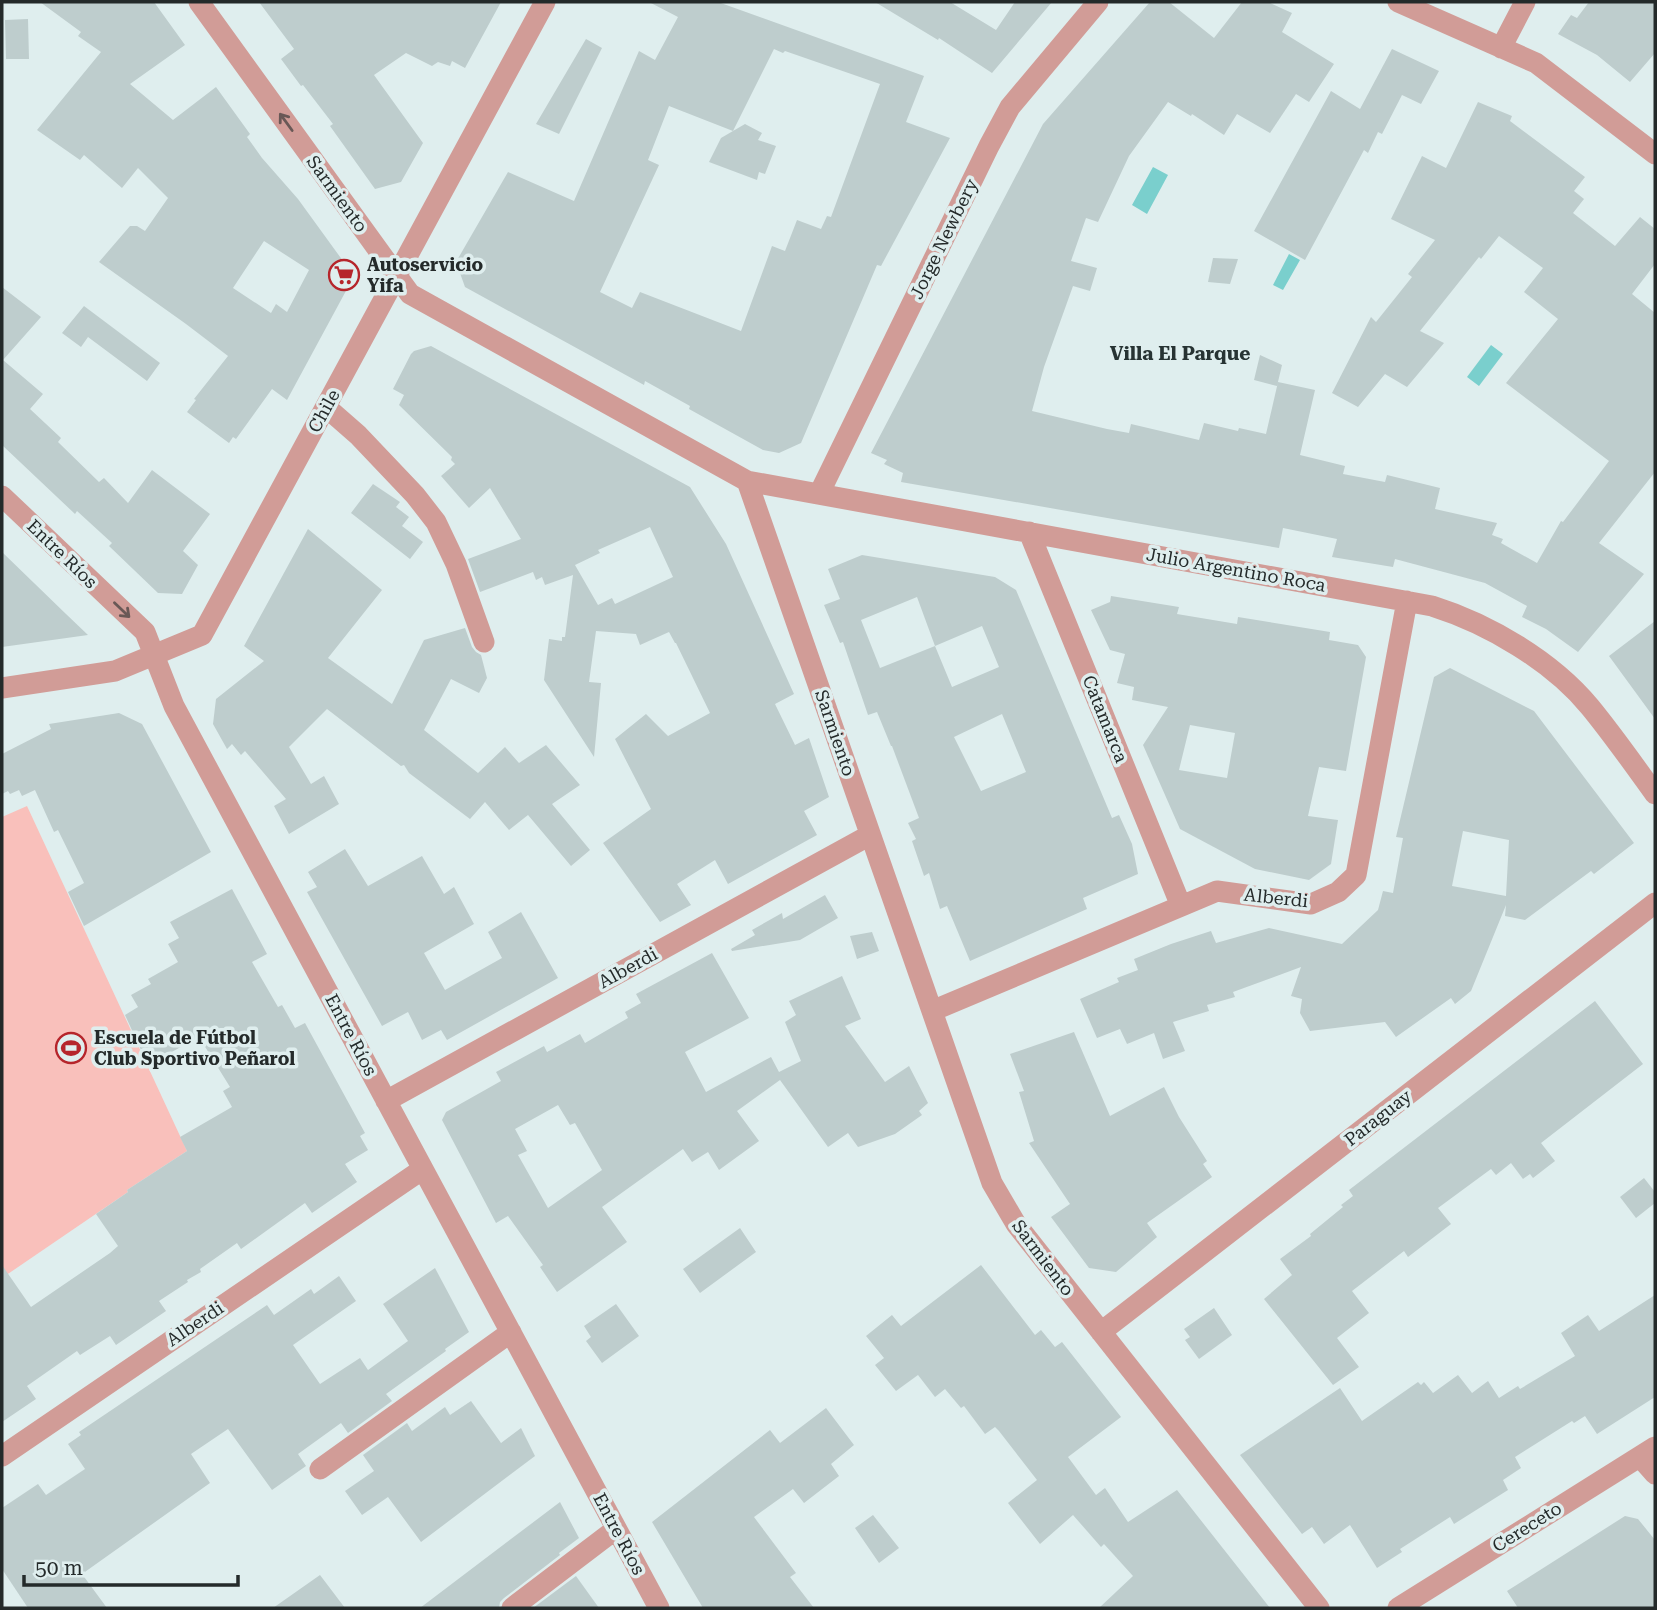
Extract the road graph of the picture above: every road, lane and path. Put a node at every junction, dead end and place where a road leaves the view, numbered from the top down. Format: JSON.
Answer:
{"nodes":[{"id":1,"x":199,"y":2,"type":"edge"},
{"id":2,"x":545,"y":2,"type":"edge"},
{"id":3,"x":1098,"y":2,"type":"edge"},
{"id":4,"x":1398,"y":2,"type":"edge"},
{"id":5,"x":1525,"y":2,"type":"edge"},
{"id":6,"x":1501,"y":48,"type":"junction"},
{"id":7,"x":1655,"y":154,"type":"edge"},
{"id":8,"x":397,"y":277,"type":"junction"},
{"id":9,"x":326,"y":407,"type":"junction"},
{"id":10,"x":747,"y":481,"type":"junction"},
{"id":11,"x":819,"y":494,"type":"junction"},
{"id":12,"x":2,"y":496,"type":"edge"},
{"id":13,"x":1029,"y":532,"type":"junction"},
{"id":14,"x":1407,"y":601,"type":"junction"},
{"id":15,"x":484,"y":642,"type":"dead end"},
{"id":16,"x":154,"y":655,"type":"junction"},
{"id":17,"x":2,"y":688,"type":"edge"},
{"id":18,"x":1655,"y":794,"type":"edge"},
{"id":19,"x":870,"y":835,"type":"junction"},
{"id":20,"x":1655,"y":903,"type":"edge"},
{"id":21,"x":1181,"y":906,"type":"junction"},
{"id":22,"x":932,"y":1011,"type":"junction"},
{"id":23,"x":386,"y":1101,"type":"junction"},
{"id":24,"x":423,"y":1169,"type":"junction"},
{"id":25,"x":511,"y":1332,"type":"junction"},
{"id":26,"x":1101,"y":1332,"type":"junction"},
{"id":27,"x":1647,"y":1452,"type":"edge"},
{"id":28,"x":2,"y":1456,"type":"edge"},
{"id":29,"x":320,"y":1469,"type":"dead end"},
{"id":30,"x":1655,"y":1474,"type":"edge"},
{"id":31,"x":616,"y":1529,"type":"junction"},
{"id":32,"x":512,"y":1608,"type":"edge"},
{"id":33,"x":659,"y":1608,"type":"edge"},
{"id":34,"x":1319,"y":1608,"type":"edge"},
{"id":35,"x":1398,"y":1608,"type":"edge"}],
"edges":[{"from":8,"to":1,"type":"street","name":"Sarmiento","one_way":true},
{"from":2,"to":8,"type":"street","name":"Chile"},
{"from":3,"to":11,"type":"street","name":"Jorge Newbery"},
{"from":4,"to":6,"type":"street"},
{"from":5,"to":6,"type":"street"},
{"from":6,"to":7,"type":"street"},
{"from":8,"to":9,"type":"street","name":"Chile"},
{"from":8,"to":10,"type":"street","name":"Sarmiento"},
{"from":9,"to":15,"type":"street"},
{"from":9,"to":16,"type":"street","name":"Chile"},
{"from":10,"to":11,"type":"street","name":"Julio Argentino Roca"},
{"from":10,"to":19,"type":"street","name":"Sarmiento"},
{"from":11,"to":13,"type":"street","name":"Julio Argentino Roca"},
{"from":12,"to":16,"type":"street","name":"Entre Ríos","one_way":true},
{"from":13,"to":14,"type":"street","name":"Julio Argentino Roca"},
{"from":13,"to":21,"type":"street","name":"Catamarca"},
{"from":14,"to":18,"type":"street","name":"Julio Argentino Roca"},
{"from":14,"to":21,"type":"street","name":"Alberdi"},
{"from":16,"to":17,"type":"street","name":"Chile"},
{"from":16,"to":23,"type":"street","name":"Entre Ríos"},
{"from":19,"to":22,"type":"street","name":"Sarmiento"},
{"from":19,"to":23,"type":"street","name":"Alberdi"},
{"from":20,"to":26,"type":"street","name":"Paraguay"},
{"from":21,"to":22,"type":"street","name":"Alberdi"},
{"from":22,"to":26,"type":"street","name":"Sarmiento"},
{"from":23,"to":24,"type":"street","name":"Entre Ríos"},
{"from":24,"to":25,"type":"street","name":"Entre Ríos"},
{"from":24,"to":28,"type":"street","name":"Alberdi"},
{"from":25,"to":29,"type":"street"},
{"from":25,"to":31,"type":"street","name":"Entre Ríos"},
{"from":26,"to":34,"type":"street","name":"Sarmiento"},
{"from":27,"to":30,"type":"street"},
{"from":27,"to":35,"type":"street","name":"Cereceto"},
{"from":31,"to":32,"type":"street"},
{"from":31,"to":33,"type":"street","name":"Entre Ríos"}]}
